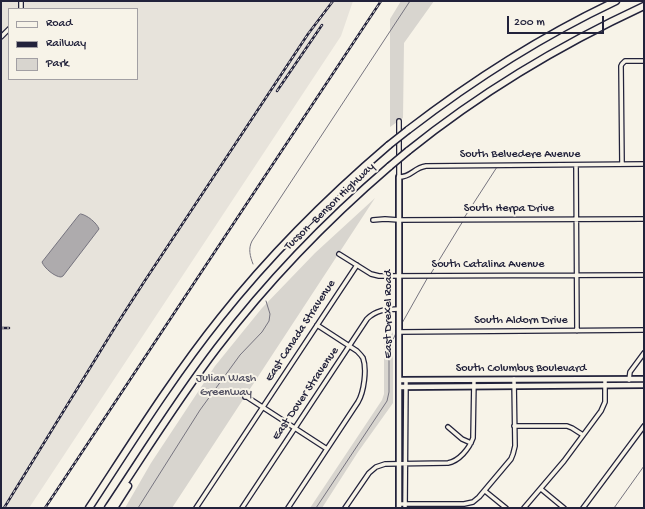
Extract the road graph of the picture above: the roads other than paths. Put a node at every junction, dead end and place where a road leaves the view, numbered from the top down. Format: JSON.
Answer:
{"nodes":[{"id":1,"x":616,"y":1,"type":"edge"},
{"id":2,"x":644,"y":6,"type":"edge"},
{"id":3,"x":644,"y":61,"type":"edge"},
{"id":4,"x":399,"y":121,"type":"dead end"},
{"id":5,"x":622,"y":164,"type":"junction"},
{"id":6,"x":644,"y":164,"type":"edge"},
{"id":7,"x":576,"y":165,"type":"junction"},
{"id":8,"x":399,"y":177,"type":"junction"},
{"id":9,"x":576,"y":219,"type":"junction"},
{"id":10,"x":644,"y":219,"type":"edge"},
{"id":11,"x":374,"y":220,"type":"dead end"},
{"id":12,"x":399,"y":220,"type":"junction"},
{"id":13,"x":339,"y":254,"type":"dead end"},
{"id":14,"x":357,"y":265,"type":"junction"},
{"id":15,"x":644,"y":274,"type":"edge"},
{"id":16,"x":577,"y":275,"type":"junction"},
{"id":17,"x":399,"y":276,"type":"junction"},
{"id":18,"x":399,"y":309,"type":"junction"},
{"id":19,"x":317,"y":325,"type":"junction"},
{"id":20,"x":644,"y":330,"type":"edge"},
{"id":21,"x":577,"y":331,"type":"junction"},
{"id":22,"x":399,"y":332,"type":"junction"},
{"id":23,"x":349,"y":346,"type":"junction"},
{"id":24,"x":644,"y":352,"type":"edge"},
{"id":25,"x":514,"y":379,"type":"junction"},
{"id":26,"x":605,"y":379,"type":"junction"},
{"id":27,"x":629,"y":379,"type":"junction"},
{"id":28,"x":644,"y":379,"type":"edge"},
{"id":29,"x":399,"y":380,"type":"junction"},
{"id":30,"x":406,"y":380,"type":"junction"},
{"id":31,"x":474,"y":380,"type":"junction"},
{"id":32,"x":605,"y":385,"type":"junction"},
{"id":33,"x":629,"y":385,"type":"junction"},
{"id":34,"x":644,"y":385,"type":"edge"},
{"id":35,"x":406,"y":386,"type":"junction"},
{"id":36,"x":474,"y":386,"type":"junction"},
{"id":37,"x":514,"y":386,"type":"junction"},
{"id":38,"x":188,"y":387,"type":"junction"},
{"id":39,"x":399,"y":387,"type":"junction"},
{"id":40,"x":245,"y":397,"type":"dead end"},
{"id":41,"x":263,"y":407,"type":"junction"},
{"id":42,"x":514,"y":426,"type":"junction"},
{"id":43,"x":644,"y":426,"type":"edge"},
{"id":44,"x":448,"y":427,"type":"dead end"},
{"id":45,"x":295,"y":428,"type":"junction"},
{"id":46,"x":583,"y":436,"type":"junction"},
{"id":47,"x":471,"y":443,"type":"junction"},
{"id":48,"x":327,"y":449,"type":"junction"},
{"id":49,"x":399,"y":464,"type":"junction"},
{"id":50,"x":406,"y":464,"type":"junction"},
{"id":51,"x":541,"y":489,"type":"junction"},
{"id":52,"x":485,"y":491,"type":"junction"},
{"id":53,"x":399,"y":506,"type":"edge"},
{"id":54,"x":405,"y":506,"type":"edge"},
{"id":55,"x":89,"y":508,"type":"edge"},
{"id":56,"x":108,"y":508,"type":"edge"},
{"id":57,"x":114,"y":508,"type":"edge"},
{"id":58,"x":196,"y":508,"type":"edge"},
{"id":59,"x":242,"y":508,"type":"edge"},
{"id":60,"x":288,"y":508,"type":"edge"},
{"id":61,"x":345,"y":508,"type":"edge"},
{"id":62,"x":506,"y":508,"type":"edge"},
{"id":63,"x":524,"y":508,"type":"edge"},
{"id":64,"x":564,"y":508,"type":"edge"},
{"id":65,"x":583,"y":508,"type":"edge"}],
"edges":[{"from":1,"to":55,"type":"highway","name":"Tucson–Benson Highway","bridge":true},
{"from":2,"to":38,"type":"highway","name":"Tucson–Benson Highway","bridge":true},
{"from":3,"to":5,"type":"street"},
{"from":4,"to":8,"type":"street","name":"East Drexel Road"},
{"from":5,"to":6,"type":"street","name":"South Belvedere Avenue"},
{"from":5,"to":7,"type":"street","name":"South Belvedere Avenue"},
{"from":7,"to":8,"type":"street","name":"South Belvedere Avenue"},
{"from":7,"to":9,"type":"street"},
{"from":8,"to":12,"type":"street","name":"East Drexel Road"},
{"from":9,"to":10,"type":"street","name":"South Herpa Drive"},
{"from":9,"to":12,"type":"street","name":"South Herpa Drive"},
{"from":9,"to":16,"type":"street"},
{"from":11,"to":12,"type":"street","name":"South Herpa Drive"},
{"from":12,"to":17,"type":"street","name":"East Drexel Road"},
{"from":13,"to":14,"type":"street","name":"South Catalina Avenue"},
{"from":14,"to":17,"type":"street","name":"South Catalina Avenue"},
{"from":14,"to":19,"type":"street","name":"East Canada Stravenue"},
{"from":15,"to":16,"type":"street","name":"South Catalina Avenue"},
{"from":16,"to":17,"type":"street","name":"South Catalina Avenue"},
{"from":16,"to":21,"type":"street"},
{"from":17,"to":18,"type":"street","name":"East Drexel Road"},
{"from":18,"to":22,"type":"street","name":"East Drexel Road"},
{"from":18,"to":23,"type":"street","name":"East Dover Stravenue"},
{"from":19,"to":23,"type":"street"},
{"from":19,"to":41,"type":"street","name":"East Canada Stravenue"},
{"from":20,"to":21,"type":"street","name":"South Aldorn Drive"},
{"from":21,"to":22,"type":"street","name":"South Aldorn Drive"},
{"from":22,"to":29,"type":"street","name":"East Drexel Road"},
{"from":23,"to":45,"type":"street","name":"East Dover Stravenue"},
{"from":23,"to":48,"type":"street"},
{"from":24,"to":27,"type":"street"},
{"from":25,"to":26,"type":"street","name":"South Columbus Boulevard"},
{"from":25,"to":31,"type":"street","name":"South Columbus Boulevard"},
{"from":25,"to":37,"type":"street"},
{"from":26,"to":27,"type":"street","name":"South Columbus Boulevard"},
{"from":26,"to":32,"type":"street"},
{"from":27,"to":28,"type":"street","name":"South Columbus Boulevard"},
{"from":27,"to":33,"type":"street"},
{"from":29,"to":30,"type":"street","name":"South Columbus Boulevard"},
{"from":29,"to":39,"type":"street","name":"East Drexel Road"},
{"from":30,"to":31,"type":"street","name":"South Columbus Boulevard"},
{"from":30,"to":35,"type":"street"},
{"from":31,"to":36,"type":"street"},
{"from":32,"to":33,"type":"street","name":"South Columbus Boulevard"},
{"from":32,"to":37,"type":"street","name":"South Columbus Boulevard"},
{"from":32,"to":46,"type":"street"},
{"from":33,"to":34,"type":"street","name":"South Columbus Boulevard"},
{"from":35,"to":36,"type":"street","name":"South Columbus Boulevard"},
{"from":35,"to":39,"type":"street","name":"South Columbus Boulevard"},
{"from":35,"to":50,"type":"street"},
{"from":36,"to":37,"type":"street","name":"South Columbus Boulevard"},
{"from":36,"to":47,"type":"street"},
{"from":37,"to":42,"type":"street"},
{"from":38,"to":56,"type":"highway","name":"Tucson–Benson Highway"},
{"from":38,"to":57,"type":"highway"},
{"from":39,"to":49,"type":"street","name":"East Drexel Road"},
{"from":40,"to":41,"type":"street"},
{"from":41,"to":45,"type":"street"},
{"from":41,"to":58,"type":"street","name":"East Canada Stravenue"},
{"from":42,"to":46,"type":"street"},
{"from":42,"to":52,"type":"street"},
{"from":43,"to":65,"type":"street"},
{"from":44,"to":47,"type":"street"},
{"from":45,"to":48,"type":"street"},
{"from":45,"to":59,"type":"street","name":"East Dover Stravenue"},
{"from":46,"to":51,"type":"street"},
{"from":47,"to":50,"type":"street"},
{"from":48,"to":60,"type":"street"},
{"from":49,"to":50,"type":"street"},
{"from":49,"to":53,"type":"street","name":"East Drexel Road"},
{"from":49,"to":61,"type":"street"},
{"from":50,"to":54,"type":"street"},
{"from":51,"to":63,"type":"street"},
{"from":51,"to":64,"type":"street"},
{"from":52,"to":54,"type":"street"},
{"from":52,"to":62,"type":"street"},
{"from":53,"to":54,"type":"street"}]}
